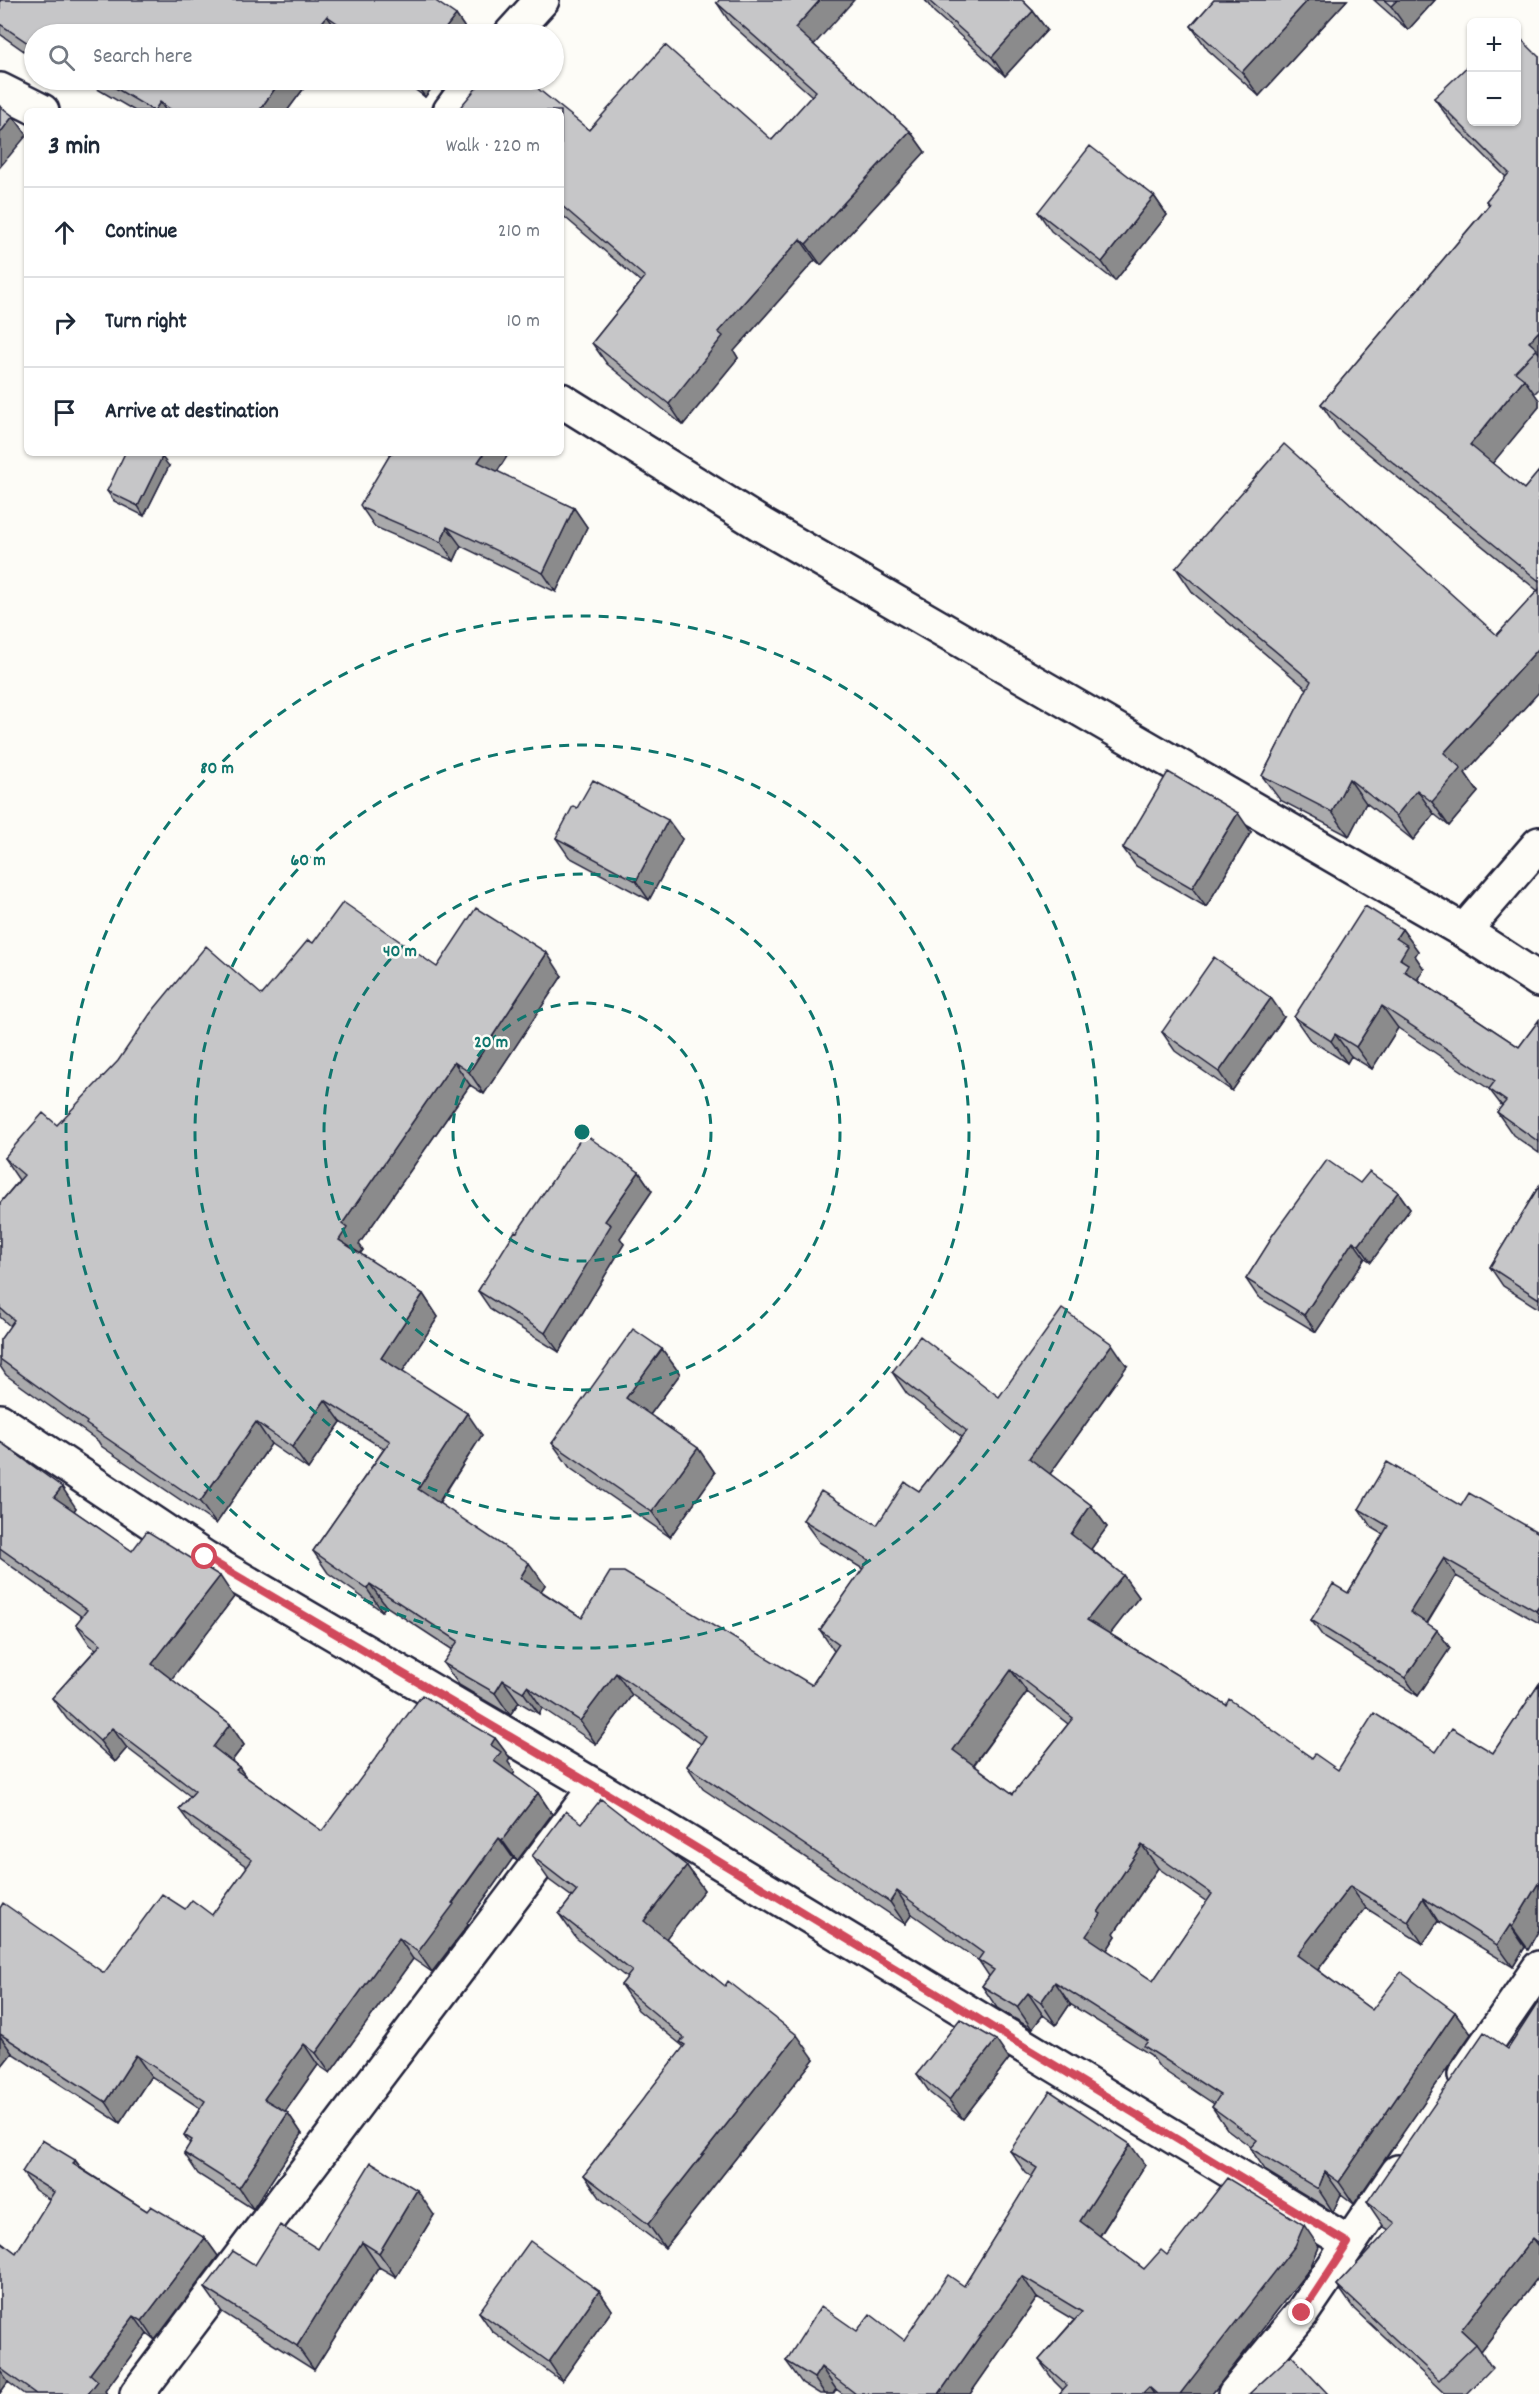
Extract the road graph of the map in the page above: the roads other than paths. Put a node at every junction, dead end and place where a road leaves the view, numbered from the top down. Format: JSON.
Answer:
{"nodes":[{"id":1,"x":542,"y":0,"type":"edge"},
{"id":2,"x":520,"y":24,"type":"edge"},
{"id":3,"x":0,"y":90,"type":"edge"},
{"id":4,"x":466,"y":90,"type":"edge"},
{"id":5,"x":36,"y":108,"type":"edge"},
{"id":6,"x":452,"y":108,"type":"edge"},
{"id":7,"x":564,"y":402,"type":"edge"},
{"id":8,"x":1539,"y":844,"type":"edge"},
{"id":9,"x":1464,"y":931,"type":"junction"},
{"id":10,"x":1539,"y":980,"type":"edge"},
{"id":11,"x":0,"y":1421,"type":"edge"},
{"id":12,"x":596,"y":1787,"type":"junction"},
{"id":13,"x":1539,"y":1968,"type":"edge"},
{"id":14,"x":1451,"y":2096,"type":"edge"},
{"id":15,"x":1417,"y":2145,"type":"edge"},
{"id":16,"x":1348,"y":2243,"type":"junction"},
{"id":17,"x":137,"y":2394,"type":"edge"},
{"id":18,"x":1235,"y":2394,"type":"edge"}],
"edges":[{"from":1,"to":2,"type":"street"},
{"from":3,"to":5,"type":"street"},
{"from":4,"to":6,"type":"street"},
{"from":7,"to":9,"type":"street"},
{"from":8,"to":9,"type":"street"},
{"from":9,"to":10,"type":"street"},
{"from":11,"to":12,"type":"street"},
{"from":12,"to":16,"type":"street"},
{"from":12,"to":17,"type":"street"},
{"from":13,"to":14,"type":"street"},
{"from":15,"to":16,"type":"street"},
{"from":16,"to":18,"type":"street"}]}
